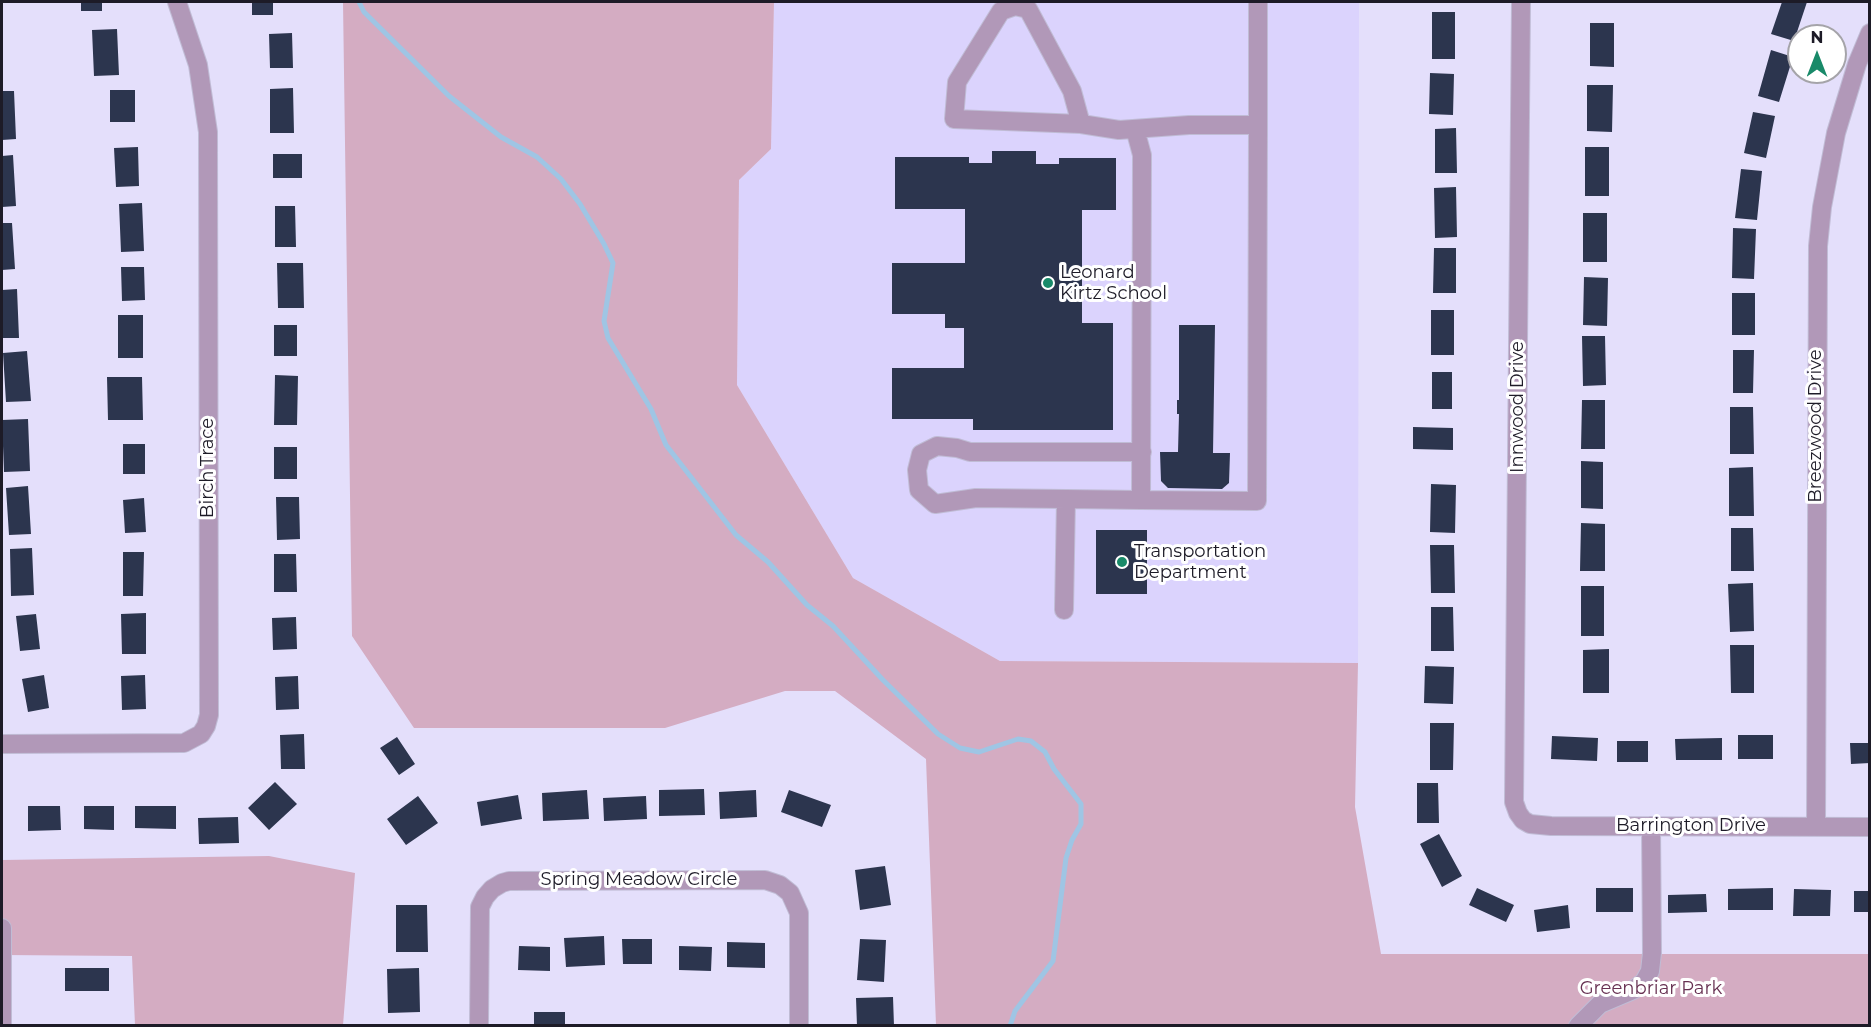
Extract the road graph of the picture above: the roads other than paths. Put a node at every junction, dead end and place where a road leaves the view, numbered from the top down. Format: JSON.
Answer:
{"nodes":[{"id":1,"x":177,"y":2,"type":"edge"},
{"id":2,"x":1258,"y":2,"type":"edge"},
{"id":3,"x":1521,"y":2,"type":"edge"},
{"id":4,"x":1015,"y":4,"type":"edge"},
{"id":5,"x":1869,"y":33,"type":"edge"},
{"id":6,"x":1081,"y":124,"type":"junction"},
{"id":7,"x":1258,"y":125,"type":"junction"},
{"id":8,"x":1135,"y":129,"type":"junction"},
{"id":9,"x":1142,"y":452,"type":"junction"},
{"id":10,"x":1066,"y":499,"type":"junction"},
{"id":11,"x":1141,"y":500,"type":"junction"},
{"id":12,"x":1065,"y":610,"type":"dead end"},
{"id":13,"x":2,"y":744,"type":"edge"},
{"id":14,"x":1518,"y":813,"type":"joint"},
{"id":15,"x":1651,"y":826,"type":"junction"},
{"id":16,"x":1816,"y":827,"type":"junction"},
{"id":17,"x":1869,"y":827,"type":"edge"},
{"id":18,"x":2,"y":928,"type":"edge"},
{"id":19,"x":2,"y":1026,"type":"edge"},
{"id":20,"x":479,"y":1026,"type":"edge"},
{"id":21,"x":799,"y":1026,"type":"edge"},
{"id":22,"x":1578,"y":1026,"type":"edge"}],
"edges":[{"from":1,"to":13,"type":"street","name":"Birch Trace"},
{"from":2,"to":7,"type":"street"},
{"from":3,"to":14,"type":"street","name":"Innwood Drive"},
{"from":4,"to":6,"type":"street"},
{"from":4,"to":6,"type":"street"},
{"from":5,"to":16,"type":"street","name":"Breezwood Drive"},
{"from":6,"to":8,"type":"street"},
{"from":7,"to":8,"type":"street"},
{"from":7,"to":11,"type":"street"},
{"from":8,"to":9,"type":"street"},
{"from":9,"to":10,"type":"street"},
{"from":9,"to":11,"type":"street"},
{"from":10,"to":11,"type":"street"},
{"from":10,"to":12,"type":"street"},
{"from":14,"to":15,"type":"street","name":"Barrington Drive"},
{"from":15,"to":16,"type":"street","name":"Barrington Drive"},
{"from":15,"to":22,"type":"street"},
{"from":16,"to":17,"type":"street","name":"Barrington Drive"},
{"from":18,"to":19,"type":"street"},
{"from":20,"to":21,"type":"street","name":"Spring Meadow Circle"}]}
